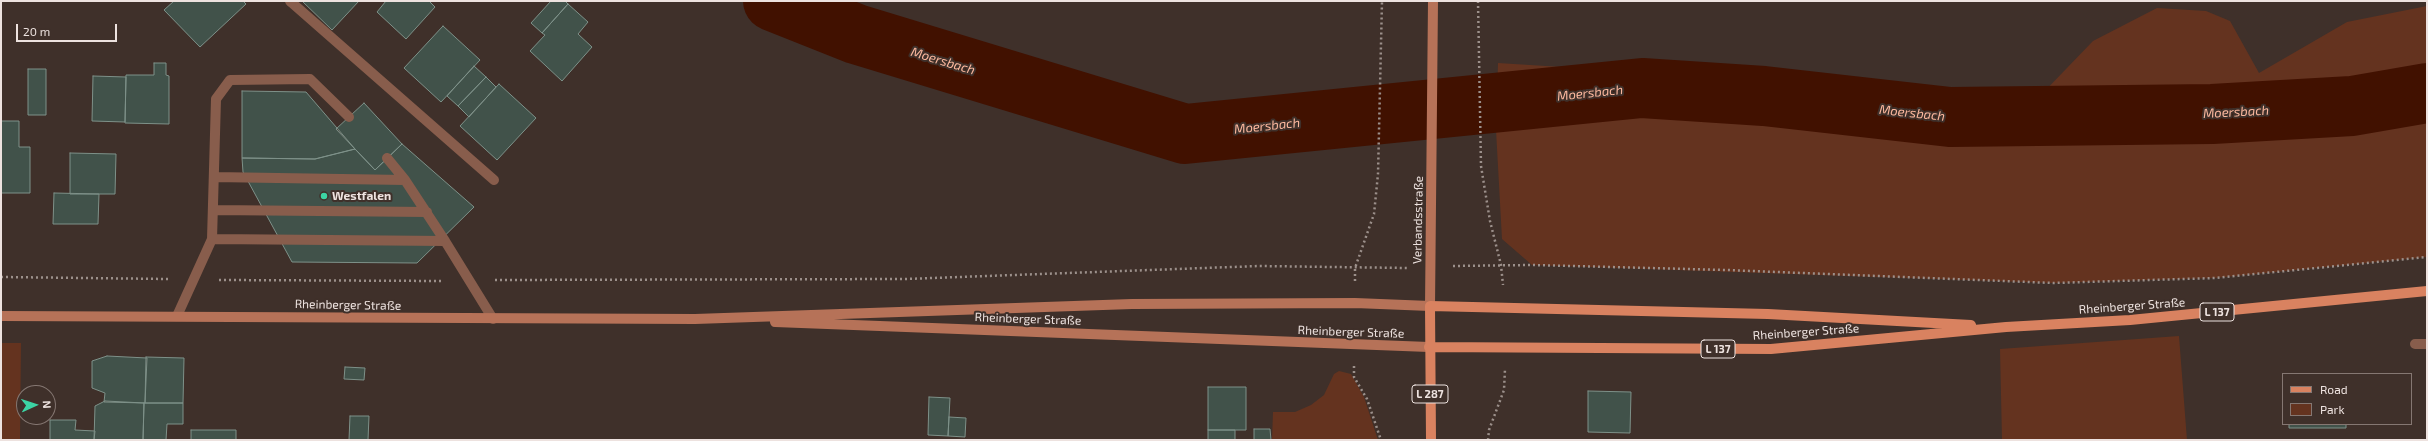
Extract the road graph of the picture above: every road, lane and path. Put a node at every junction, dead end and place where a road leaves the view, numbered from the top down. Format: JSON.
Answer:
{"nodes":[{"id":1,"x":1382,"y":1,"type":"edge"},
{"id":2,"x":1433,"y":1,"type":"edge"},
{"id":3,"x":1478,"y":1,"type":"edge"},
{"id":4,"x":291,"y":2,"type":"edge"},
{"id":5,"x":349,"y":117,"type":"dead end"},
{"id":6,"x":1480,"y":140,"type":"dead end"},
{"id":7,"x":1378,"y":148,"type":"dead end"},
{"id":8,"x":387,"y":158,"type":"dead end"},
{"id":9,"x":214,"y":177,"type":"junction"},
{"id":10,"x":405,"y":180,"type":"junction"},
{"id":11,"x":494,"y":180,"type":"dead end"},
{"id":12,"x":213,"y":210,"type":"junction"},
{"id":13,"x":426,"y":212,"type":"junction"},
{"id":14,"x":212,"y":239,"type":"junction"},
{"id":15,"x":445,"y":240,"type":"junction"},
{"id":16,"x":2427,"y":257,"type":"edge"},
{"id":17,"x":1501,"y":265,"type":"dead end"},
{"id":18,"x":1355,"y":268,"type":"dead end"},
{"id":19,"x":1,"y":277,"type":"edge"},
{"id":20,"x":194,"y":280,"type":"junction"},
{"id":21,"x":470,"y":281,"type":"junction"},
{"id":22,"x":2427,"y":291,"type":"edge"},
{"id":23,"x":1430,"y":306,"type":"junction"},
{"id":24,"x":1,"y":316,"type":"edge"},
{"id":25,"x":177,"y":316,"type":"junction"},
{"id":26,"x":493,"y":319,"type":"junction"},
{"id":27,"x":695,"y":319,"type":"junction"},
{"id":28,"x":2006,"y":327,"type":"junction"},
{"id":29,"x":2415,"y":344,"type":"dead end"},
{"id":30,"x":2427,"y":344,"type":"edge"},
{"id":31,"x":1430,"y":347,"type":"junction"},
{"id":32,"x":1431,"y":440,"type":"edge"}],
"edges":[{"from":1,"to":7,"type":"path"},
{"from":2,"to":23,"type":"main road","name":"Verbandsstraße","number":"L 287"},
{"from":3,"to":6,"type":"path"},
{"from":4,"to":11,"type":"street"},
{"from":5,"to":9,"type":"street"},
{"from":8,"to":10,"type":"street"},
{"from":9,"to":10,"type":"street"},
{"from":9,"to":12,"type":"street"},
{"from":10,"to":13,"type":"street"},
{"from":12,"to":13,"type":"street"},
{"from":12,"to":14,"type":"street"},
{"from":13,"to":15,"type":"street"},
{"from":14,"to":15,"type":"street"},
{"from":14,"to":20,"type":"street"},
{"from":15,"to":21,"type":"street"},
{"from":16,"to":17,"type":"path"},
{"from":18,"to":21,"type":"path"},
{"from":19,"to":20,"type":"path"},
{"from":20,"to":21,"type":"path"},
{"from":20,"to":25,"type":"street"},
{"from":21,"to":26,"type":"street"},
{"from":22,"to":28,"type":"main road","name":"Rheinberger Straße","number":"L 137"},
{"from":23,"to":27,"type":"main road","name":"Rheinberger Straße","number":"L 137"},
{"from":23,"to":28,"type":"main road","name":"Rheinberger Straße","number":"L 137"},
{"from":23,"to":31,"type":"main road","name":"Verbandsstraße","number":"L 287"},
{"from":24,"to":25,"type":"main road","name":"Rheinberger Straße","number":"L 137"},
{"from":25,"to":26,"type":"main road","name":"Rheinberger Straße","number":"L 137"},
{"from":26,"to":27,"type":"main road","name":"Rheinberger Straße","number":"L 137"},
{"from":27,"to":31,"type":"main road","name":"Rheinberger Straße","number":"L 137"},
{"from":28,"to":31,"type":"main road","name":"Rheinberger Straße","number":"L 137"},
{"from":29,"to":30,"type":"street"},
{"from":31,"to":32,"type":"main road","name":"Verbandsstraße","number":"L 287"}]}
